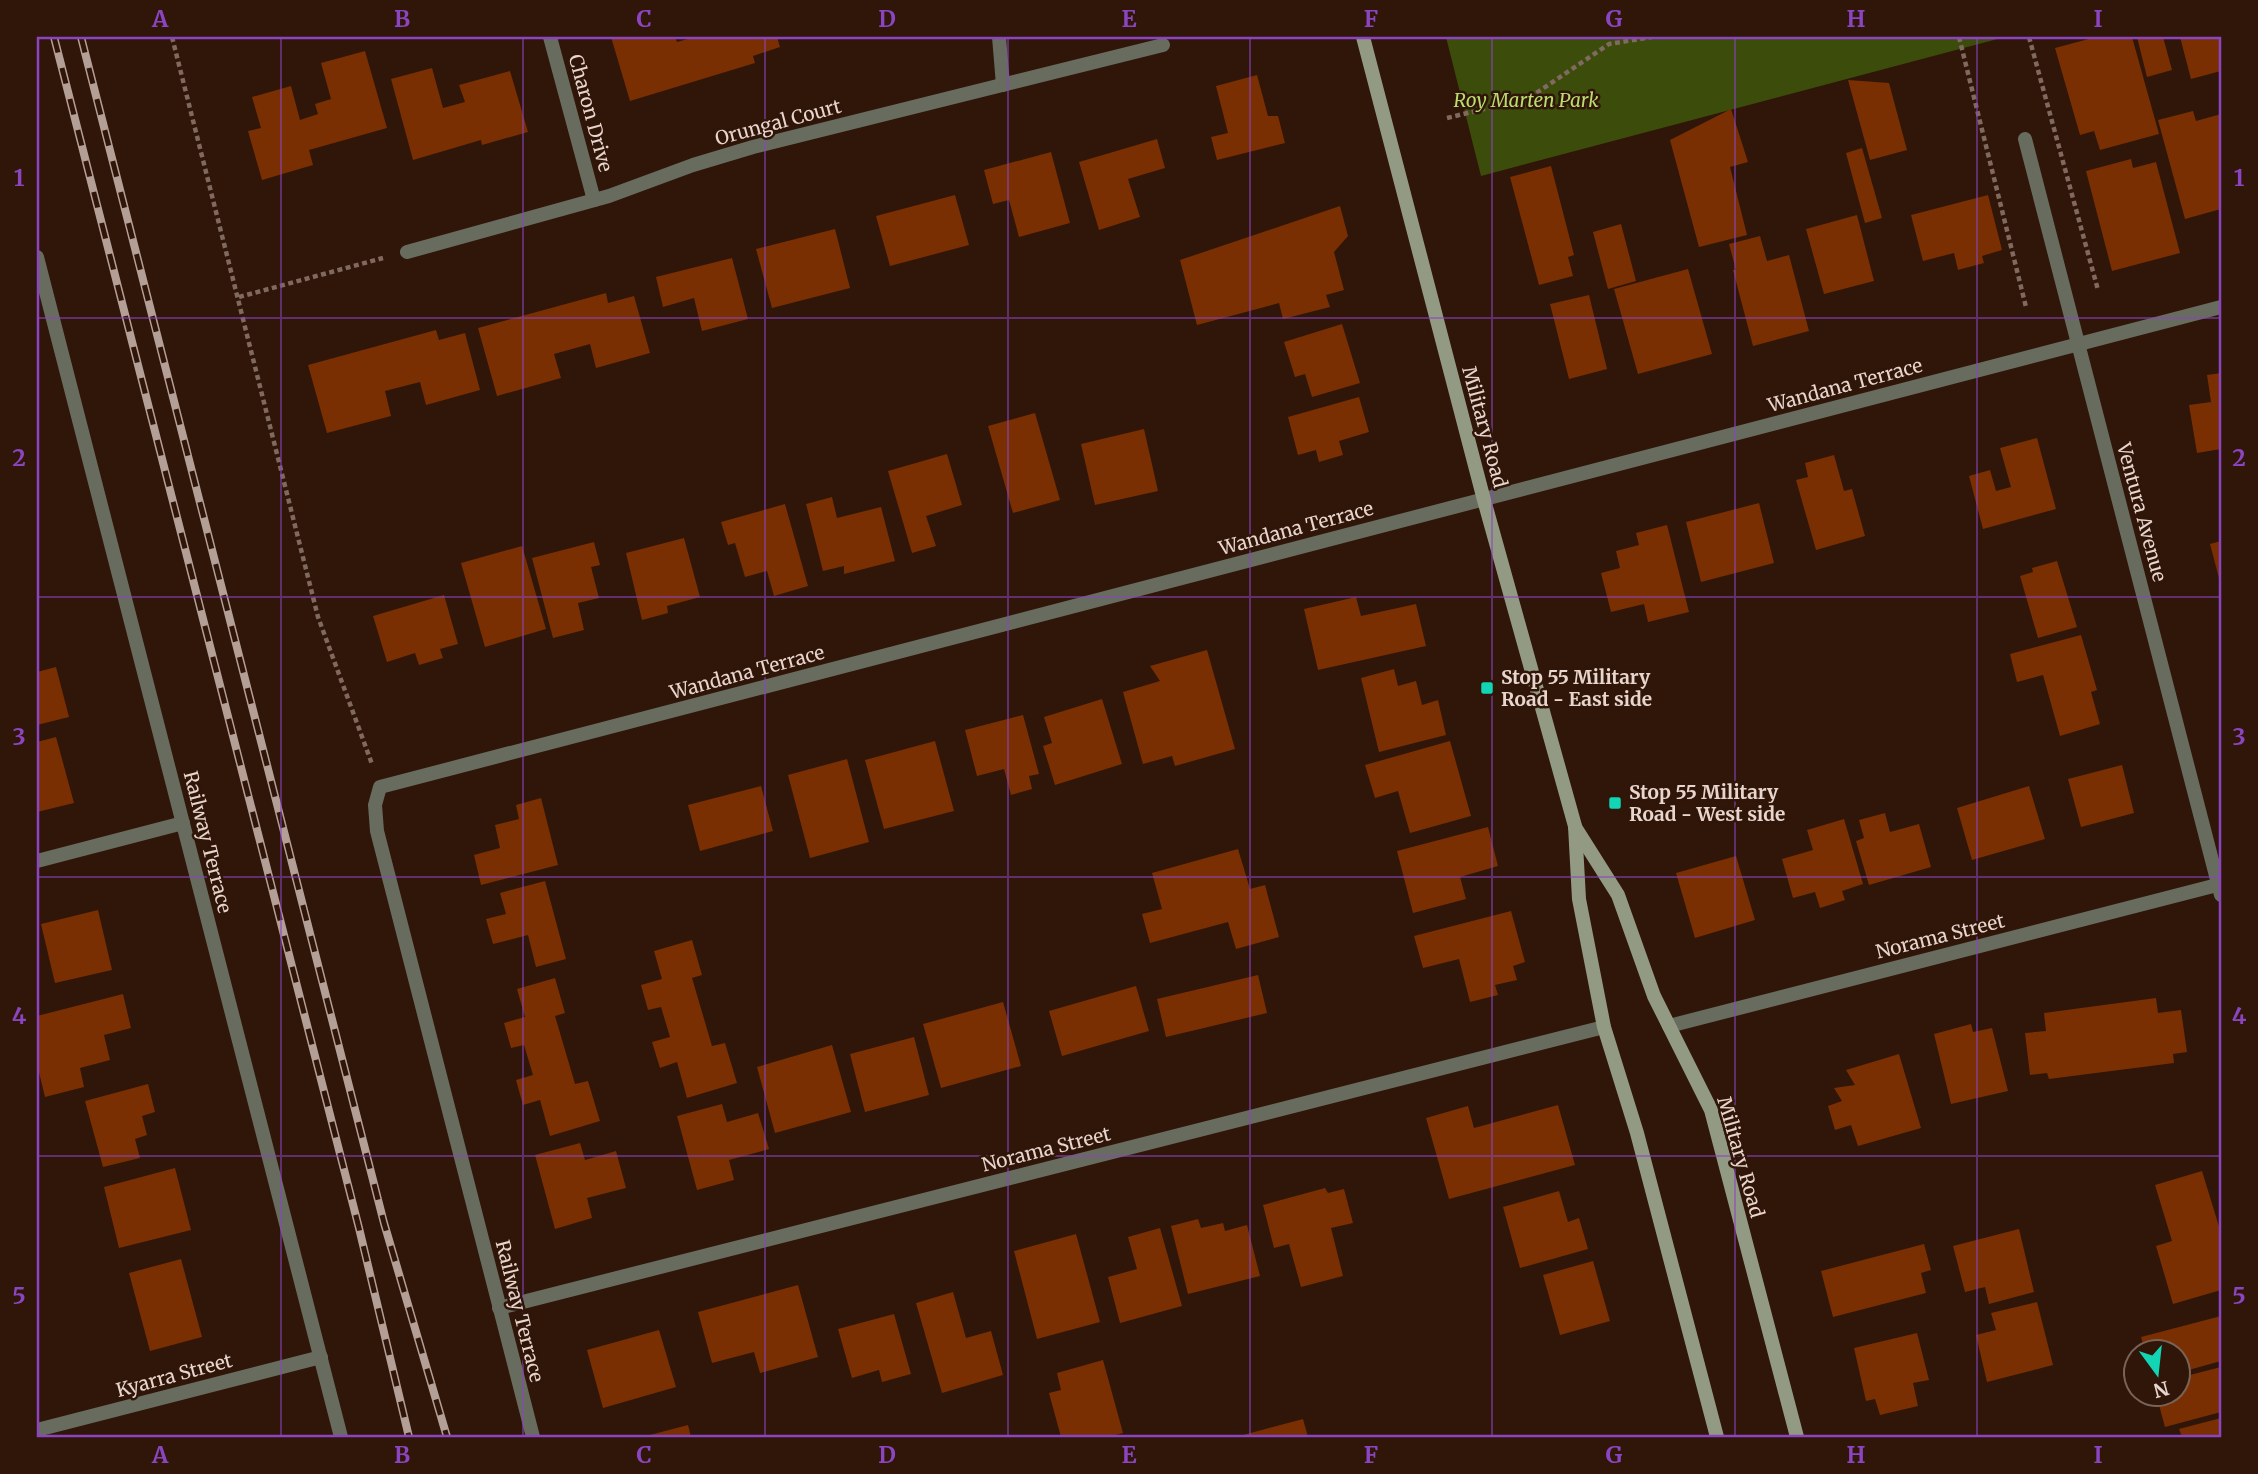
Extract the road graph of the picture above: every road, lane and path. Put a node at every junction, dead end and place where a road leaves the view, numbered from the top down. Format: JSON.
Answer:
{"nodes":[{"id":1,"x":172,"y":37,"type":"edge"},
{"id":2,"x":550,"y":37,"type":"edge"},
{"id":3,"x":999,"y":37,"type":"edge"},
{"id":4,"x":1363,"y":37,"type":"edge"},
{"id":5,"x":1652,"y":37,"type":"edge"},
{"id":6,"x":1959,"y":37,"type":"edge"},
{"id":7,"x":2029,"y":37,"type":"edge"},
{"id":8,"x":1163,"y":45,"type":"dead end"},
{"id":9,"x":1003,"y":85,"type":"junction"},
{"id":10,"x":1447,"y":118,"type":"dead end"},
{"id":11,"x":2025,"y":139,"type":"dead end"},
{"id":12,"x":594,"y":200,"type":"junction"},
{"id":13,"x":407,"y":252,"type":"joint"},
{"id":14,"x":38,"y":267,"type":"edge"},
{"id":15,"x":2098,"y":290,"type":"dead end"},
{"id":16,"x":239,"y":297,"type":"junction"},
{"id":17,"x":2026,"y":307,"type":"dead end"},
{"id":18,"x":2221,"y":307,"type":"edge"},
{"id":19,"x":2078,"y":344,"type":"junction"},
{"id":20,"x":1484,"y":500,"type":"junction"},
{"id":21,"x":380,"y":788,"type":"junction"},
{"id":22,"x":183,"y":823,"type":"junction"},
{"id":23,"x":1575,"y":826,"type":"junction"},
{"id":24,"x":37,"y":861,"type":"edge"},
{"id":25,"x":2220,"y":888,"type":"edge"},
{"id":26,"x":1669,"y":1026,"type":"junction"},
{"id":27,"x":1604,"y":1027,"type":"junction"},
{"id":28,"x":499,"y":1308,"type":"junction"},
{"id":29,"x":321,"y":1357,"type":"junction"},
{"id":30,"x":37,"y":1430,"type":"edge"},
{"id":31,"x":341,"y":1437,"type":"edge"},
{"id":32,"x":533,"y":1437,"type":"edge"},
{"id":33,"x":1717,"y":1437,"type":"edge"},
{"id":34,"x":1797,"y":1437,"type":"edge"}],
"edges":[{"from":1,"to":16,"type":"path"},
{"from":2,"to":12,"type":"street","name":"Charon Drive"},
{"from":3,"to":9,"type":"street"},
{"from":4,"to":20,"type":"street","name":"Military Road"},
{"from":5,"to":10,"type":"path"},
{"from":6,"to":17,"type":"path"},
{"from":7,"to":15,"type":"path"},
{"from":8,"to":9,"type":"street","name":"Orungal Court"},
{"from":9,"to":12,"type":"street","name":"Orungal Court"},
{"from":11,"to":19,"type":"street","name":"Ventura Avenue"},
{"from":12,"to":13,"type":"street","name":"Orungal Court"},
{"from":13,"to":16,"type":"path"},
{"from":14,"to":22,"type":"street","name":"Railway Terrace"},
{"from":16,"to":21,"type":"path"},
{"from":18,"to":19,"type":"street","name":"Wandana Terrace"},
{"from":19,"to":20,"type":"street","name":"Wandana Terrace"},
{"from":19,"to":25,"type":"street","name":"Ventura Avenue"},
{"from":20,"to":21,"type":"street","name":"Wandana Terrace"},
{"from":20,"to":23,"type":"street","name":"Military Road"},
{"from":21,"to":28,"type":"street","name":"Railway Terrace"},
{"from":22,"to":24,"type":"street"},
{"from":22,"to":29,"type":"street","name":"Railway Terrace"},
{"from":23,"to":26,"type":"street","name":"Military Road"},
{"from":23,"to":27,"type":"street","name":"Military Road"},
{"from":25,"to":26,"type":"street","name":"Norama Street"},
{"from":26,"to":34,"type":"street","name":"Military Road"},
{"from":27,"to":28,"type":"street","name":"Norama Street"},
{"from":27,"to":33,"type":"street","name":"Military Road"},
{"from":28,"to":32,"type":"street","name":"Railway Terrace"},
{"from":29,"to":30,"type":"street","name":"Kyarra Street"},
{"from":29,"to":31,"type":"street","name":"Railway Terrace"}]}
